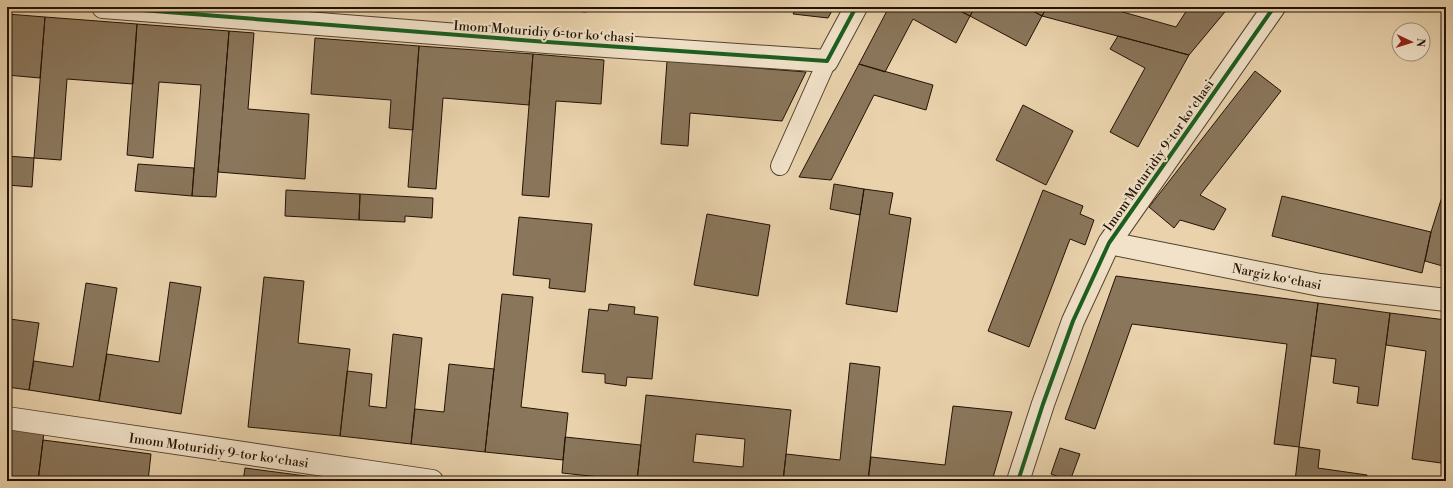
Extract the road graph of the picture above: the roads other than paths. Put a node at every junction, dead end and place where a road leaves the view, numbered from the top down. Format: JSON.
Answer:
{"nodes":[{"id":1,"x":103,"y":7,"type":"edge"},
{"id":2,"x":856,"y":7,"type":"edge"},
{"id":3,"x":1274,"y":7,"type":"edge"},
{"id":4,"x":827,"y":61,"type":"junction"},
{"id":5,"x":780,"y":166,"type":"dead end"},
{"id":6,"x":1109,"y":243,"type":"junction"},
{"id":7,"x":1446,"y":300,"type":"edge"},
{"id":8,"x":7,"y":418,"type":"edge"},
{"id":9,"x":432,"y":481,"type":"edge"},
{"id":10,"x":1018,"y":481,"type":"edge"}],
"edges":[{"from":1,"to":4,"type":"street","name":"Imom Moturidiy 6-tor koʻchasi"},
{"from":2,"to":4,"type":"street"},
{"from":3,"to":6,"type":"street","name":"Imom Moturidiy 9-tor koʻchasi"},
{"from":4,"to":5,"type":"lane"},
{"from":6,"to":7,"type":"street","name":"Nargiz koʻchasi"},
{"from":6,"to":10,"type":"street","name":"Imom Moturidiy 9-tor koʻchasi"},
{"from":8,"to":9,"type":"street","name":"Imom Moturidiy 9-tor koʻchasi"}]}
